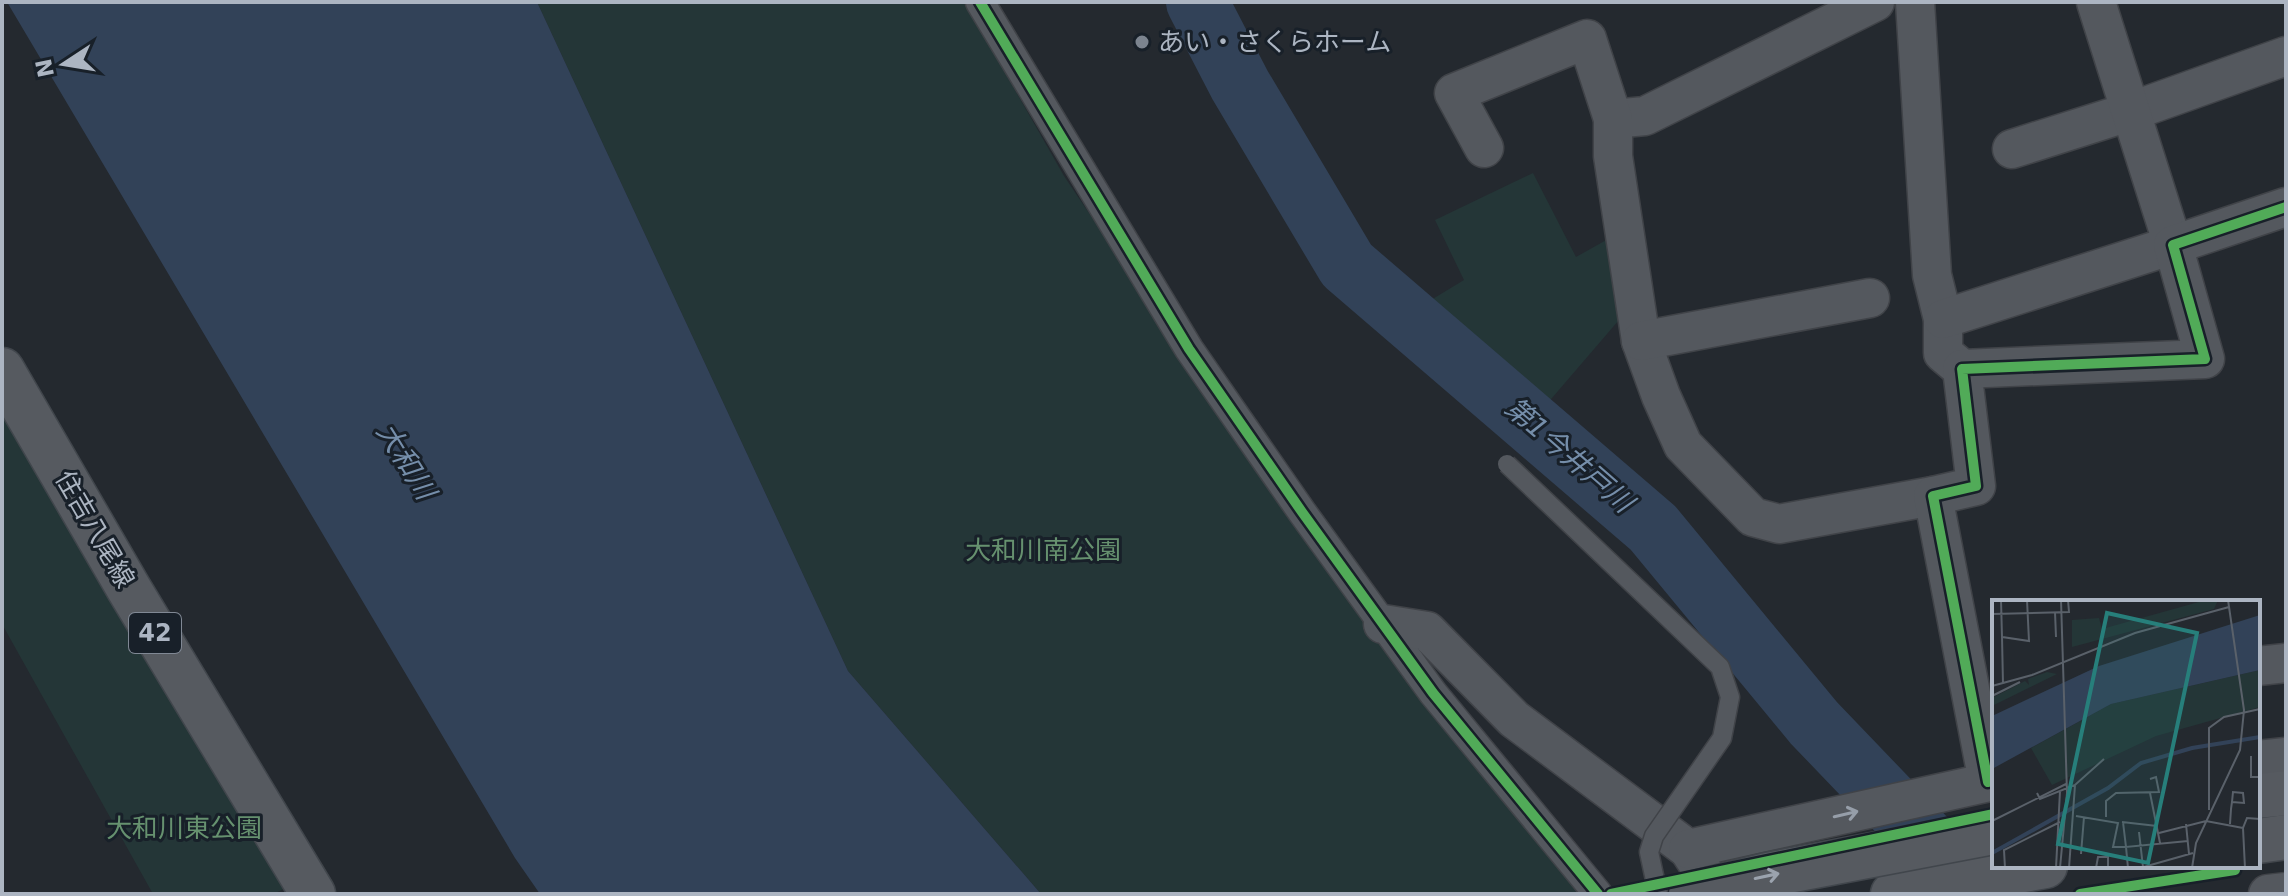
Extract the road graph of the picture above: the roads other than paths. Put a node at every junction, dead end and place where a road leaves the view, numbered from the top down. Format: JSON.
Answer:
{"nodes":[{"id":1,"x":980,"y":2,"type":"edge"},
{"id":2,"x":1875,"y":2,"type":"edge"},
{"id":3,"x":1915,"y":2,"type":"edge"},
{"id":4,"x":2096,"y":2,"type":"edge"},
{"id":5,"x":2286,"y":56,"type":"edge"},
{"id":6,"x":2132,"y":111,"type":"junction"},
{"id":7,"x":1613,"y":119,"type":"junction"},
{"id":8,"x":1484,"y":148,"type":"dead end"},
{"id":9,"x":2012,"y":149,"type":"dead end"},
{"id":10,"x":2286,"y":207,"type":"edge"},
{"id":11,"x":2173,"y":245,"type":"junction"},
{"id":12,"x":1870,"y":298,"type":"dead end"},
{"id":13,"x":1943,"y":319,"type":"junction"},
{"id":14,"x":1641,"y":341,"type":"junction"},
{"id":15,"x":1962,"y":369,"type":"junction"},
{"id":16,"x":2,"y":370,"type":"edge"},
{"id":17,"x":1507,"y":464,"type":"dead end"},
{"id":18,"x":1933,"y":496,"type":"junction"},
{"id":19,"x":1383,"y":624,"type":"junction"},
{"id":20,"x":2286,"y":663,"type":"edge"},
{"id":21,"x":2260,"y":666,"type":"edge"},
{"id":22,"x":1983,"y":696,"type":"edge"},
{"id":23,"x":2286,"y":757,"type":"edge"},
{"id":24,"x":2260,"y":760,"type":"edge"},
{"id":25,"x":1991,"y":781,"type":"edge"},
{"id":26,"x":2286,"y":793,"type":"edge"},
{"id":27,"x":2260,"y":796,"type":"edge"},
{"id":28,"x":1992,"y":832,"type":"edge"},
{"id":29,"x":2286,"y":837,"type":"edge"},
{"id":30,"x":2260,"y":841,"type":"edge"},
{"id":31,"x":1688,"y":849,"type":"junction"},
{"id":32,"x":2034,"y":868,"type":"edge"},
{"id":33,"x":2286,"y":892,"type":"edge"},
{"id":34,"x":313,"y":894,"type":"edge"},
{"id":35,"x":1598,"y":894,"type":"edge"},
{"id":36,"x":1658,"y":894,"type":"edge"},
{"id":37,"x":1691,"y":894,"type":"edge"},
{"id":38,"x":1718,"y":894,"type":"edge"},
{"id":39,"x":1893,"y":894,"type":"edge"},
{"id":40,"x":2268,"y":894,"type":"edge"}],
"edges":[{"from":1,"to":19,"type":"street"},
{"from":2,"to":7,"type":"street"},
{"from":3,"to":13,"type":"street"},
{"from":4,"to":6,"type":"street"},
{"from":5,"to":6,"type":"street"},
{"from":6,"to":9,"type":"street"},
{"from":6,"to":11,"type":"street"},
{"from":7,"to":8,"type":"street"},
{"from":7,"to":14,"type":"street"},
{"from":10,"to":11,"type":"street"},
{"from":11,"to":13,"type":"street"},
{"from":11,"to":15,"type":"street"},
{"from":12,"to":14,"type":"street"},
{"from":13,"to":15,"type":"street"},
{"from":14,"to":18,"type":"street"},
{"from":15,"to":18,"type":"street"},
{"from":16,"to":34,"type":"main road","name":"住吉八尾線","number":"42"},
{"from":17,"to":36,"type":"lane","bridge":true},
{"from":18,"to":22,"type":"street"},
{"from":19,"to":31,"type":"street"},
{"from":19,"to":35,"type":"street"},
{"from":20,"to":21,"type":"street"},
{"from":22,"to":25,"type":"street"},
{"from":23,"to":24,"type":"street"},
{"from":31,"to":25,"type":"street","one_way":true},
{"from":26,"to":27,"type":"main road"},
{"from":37,"to":28,"type":"main road","one_way":true,"bridge":true},
{"from":29,"to":30,"type":"main road"},
{"from":31,"to":38,"type":"street"},
{"from":32,"to":39,"type":"main road"},
{"from":33,"to":40,"type":"street"}]}
